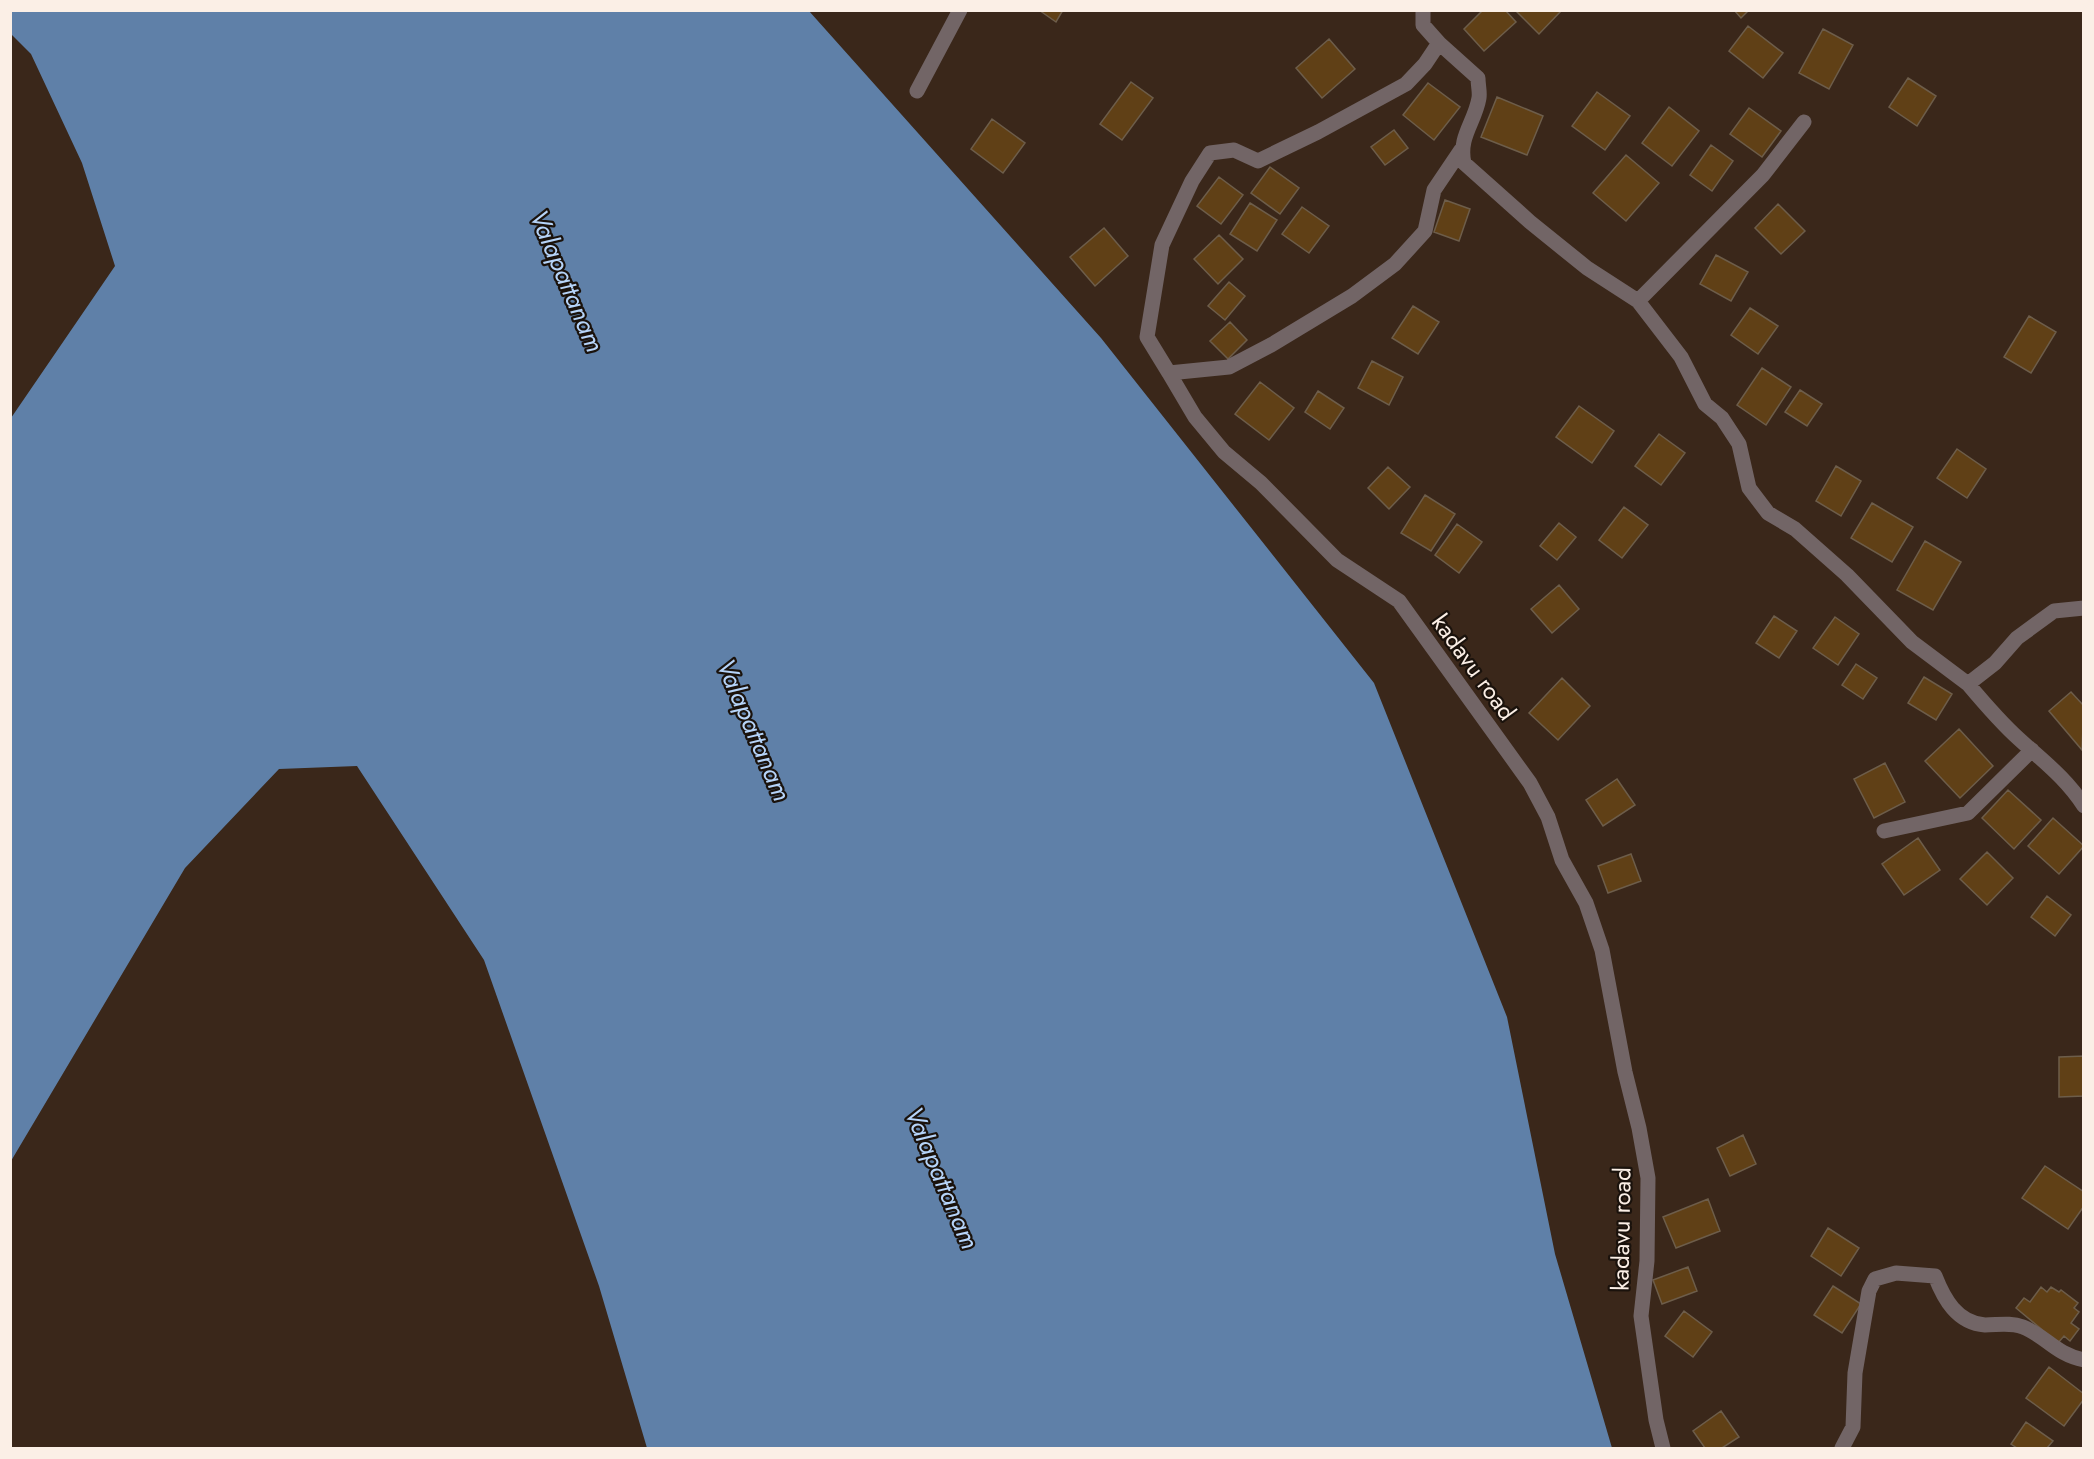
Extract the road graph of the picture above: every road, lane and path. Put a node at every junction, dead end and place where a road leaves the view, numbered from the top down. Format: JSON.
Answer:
{"nodes":[{"id":1,"x":960,"y":10,"type":"edge"},
{"id":2,"x":1423,"y":10,"type":"edge"},
{"id":3,"x":1439,"y":43,"type":"junction"},
{"id":4,"x":917,"y":91,"type":"dead end"},
{"id":5,"x":1804,"y":123,"type":"dead end"},
{"id":6,"x":1461,"y":150,"type":"junction"},
{"id":7,"x":1638,"y":301,"type":"junction"},
{"id":8,"x":1169,"y":373,"type":"junction"},
{"id":9,"x":2084,"y":608,"type":"edge"},
{"id":10,"x":1968,"y":684,"type":"junction"},
{"id":11,"x":2032,"y":750,"type":"junction"},
{"id":12,"x":2084,"y":806,"type":"edge"},
{"id":13,"x":1884,"y":831,"type":"dead end"},
{"id":14,"x":2084,"y":1360,"type":"edge"},
{"id":15,"x":1663,"y":1449,"type":"edge"},
{"id":16,"x":1842,"y":1449,"type":"edge"}],
"edges":[{"from":1,"to":4,"type":"street"},
{"from":2,"to":3,"type":"street"},
{"from":3,"to":6,"type":"street"},
{"from":3,"to":8,"type":"street","name":"kadavu road"},
{"from":5,"to":7,"type":"street"},
{"from":6,"to":7,"type":"street"},
{"from":6,"to":8,"type":"street"},
{"from":7,"to":10,"type":"street"},
{"from":8,"to":15,"type":"street","name":"kadavu road"},
{"from":9,"to":10,"type":"street"},
{"from":10,"to":11,"type":"street"},
{"from":11,"to":12,"type":"street"},
{"from":11,"to":13,"type":"street"},
{"from":14,"to":16,"type":"street"}]}
